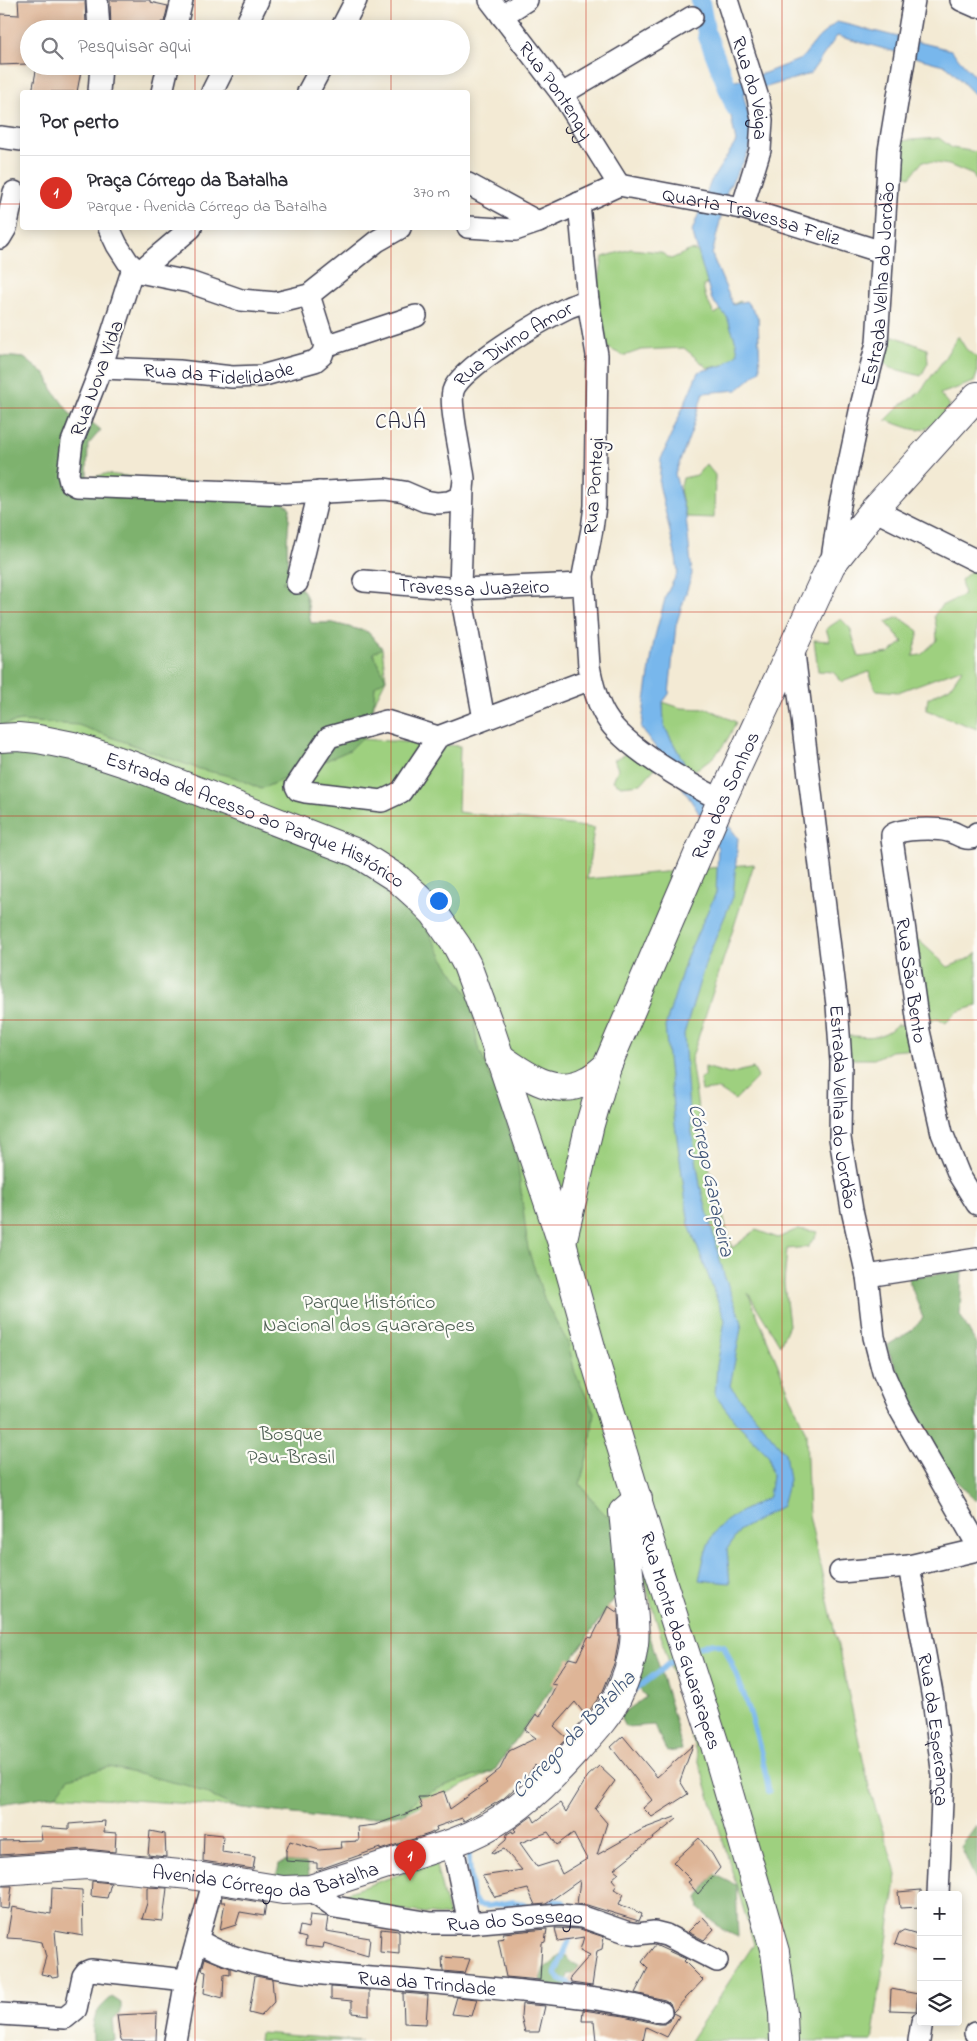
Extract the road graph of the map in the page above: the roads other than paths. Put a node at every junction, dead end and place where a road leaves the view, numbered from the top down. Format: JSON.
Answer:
{"nodes":[{"id":1,"x":97,"y":0,"type":"edge"},
{"id":2,"x":182,"y":0,"type":"edge"},
{"id":3,"x":258,"y":0,"type":"edge"},
{"id":4,"x":356,"y":0,"type":"edge"},
{"id":5,"x":526,"y":0,"type":"edge"},
{"id":6,"x":726,"y":0,"type":"edge"},
{"id":7,"x":914,"y":0,"type":"edge"},
{"id":8,"x":960,"y":0,"type":"edge"},
{"id":9,"x":977,"y":7,"type":"edge"},
{"id":10,"x":496,"y":8,"type":"edge"},
{"id":11,"x":692,"y":17,"type":"dead end"},
{"id":12,"x":98,"y":20,"type":"edge"},
{"id":13,"x":178,"y":20,"type":"edge"},
{"id":14,"x":248,"y":20,"type":"edge"},
{"id":15,"x":346,"y":20,"type":"edge"},
{"id":16,"x":100,"y":75,"type":"edge"},
{"id":17,"x":166,"y":75,"type":"edge"},
{"id":18,"x":220,"y":75,"type":"edge"},
{"id":19,"x":317,"y":75,"type":"edge"},
{"id":20,"x":99,"y":90,"type":"edge"},
{"id":21,"x":162,"y":90,"type":"edge"},
{"id":22,"x":213,"y":90,"type":"edge"},
{"id":23,"x":309,"y":90,"type":"edge"},
{"id":24,"x":562,"y":94,"type":"junction"},
{"id":25,"x":0,"y":137,"type":"edge"},
{"id":26,"x":20,"y":140,"type":"edge"},
{"id":27,"x":470,"y":185,"type":"edge"},
{"id":28,"x":619,"y":185,"type":"junction"},
{"id":29,"x":12,"y":192,"type":"edge"},
{"id":30,"x":579,"y":203,"type":"junction"},
{"id":31,"x":735,"y":206,"type":"junction"},
{"id":32,"x":538,"y":222,"type":"junction"},
{"id":33,"x":470,"y":227,"type":"edge"},
{"id":34,"x":111,"y":230,"type":"edge"},
{"id":35,"x":188,"y":230,"type":"edge"},
{"id":36,"x":396,"y":230,"type":"edge"},
{"id":37,"x":0,"y":238,"type":"edge"},
{"id":38,"x":882,"y":252,"type":"junction"},
{"id":39,"x":136,"y":270,"type":"junction"},
{"id":40,"x":309,"y":294,"type":"junction"},
{"id":41,"x":588,"y":301,"type":"junction"},
{"id":42,"x":416,"y":316,"type":"dead end"},
{"id":43,"x":325,"y":346,"type":"junction"},
{"id":44,"x":101,"y":368,"type":"junction"},
{"id":45,"x":977,"y":396,"type":"edge"},
{"id":46,"x":463,"y":489,"type":"junction"},
{"id":47,"x":319,"y":492,"type":"junction"},
{"id":48,"x":874,"y":510,"type":"junction"},
{"id":49,"x":977,"y":561,"type":"edge"},
{"id":50,"x":831,"y":565,"type":"junction"},
{"id":51,"x":364,"y":581,"type":"dead end"},
{"id":52,"x":297,"y":583,"type":"dead end"},
{"id":53,"x":583,"y":584,"type":"junction"},
{"id":54,"x":460,"y":589,"type":"junction"},
{"id":55,"x":793,"y":644,"type":"junction"},
{"id":56,"x":592,"y":679,"type":"junction"},
{"id":57,"x":484,"y":719,"type":"junction"},
{"id":58,"x":438,"y":737,"type":"junction"},
{"id":59,"x":0,"y":738,"type":"edge"},
{"id":60,"x":716,"y":800,"type":"junction"},
{"id":61,"x":977,"y":833,"type":"edge"},
{"id":62,"x":498,"y":1056,"type":"junction"},
{"id":63,"x":607,"y":1066,"type":"junction"},
{"id":64,"x":977,"y":1204,"type":"edge"},
{"id":65,"x":562,"y":1243,"type":"junction"},
{"id":66,"x":977,"y":1259,"type":"edge"},
{"id":67,"x":867,"y":1276,"type":"junction"},
{"id":68,"x":638,"y":1499,"type":"junction"},
{"id":69,"x":977,"y":1544,"type":"edge"},
{"id":70,"x":977,"y":1550,"type":"edge"},
{"id":71,"x":909,"y":1566,"type":"junction"},
{"id":72,"x":840,"y":1572,"type":"dead end"},
{"id":73,"x":454,"y":1850,"type":"junction"},
{"id":74,"x":0,"y":1871,"type":"edge"},
{"id":75,"x":214,"y":1880,"type":"junction"},
{"id":76,"x":310,"y":1889,"type":"junction"},
{"id":77,"x":938,"y":1891,"type":"edge"},
{"id":78,"x":469,"y":1923,"type":"junction"},
{"id":79,"x":198,"y":1940,"type":"junction"},
{"id":80,"x":717,"y":1961,"type":"dead end"},
{"id":81,"x":186,"y":1980,"type":"junction"},
{"id":82,"x":661,"y":2012,"type":"dead end"},
{"id":83,"x":0,"y":2014,"type":"edge"},
{"id":84,"x":921,"y":2026,"type":"edge"},
{"id":85,"x":175,"y":2041,"type":"edge"},
{"id":86,"x":784,"y":2041,"type":"edge"},
{"id":87,"x":919,"y":2041,"type":"edge"}],
"edges":[{"from":1,"to":12,"type":"street"},
{"from":2,"to":13,"type":"street"},
{"from":3,"to":14,"type":"street"},
{"from":4,"to":15,"type":"street"},
{"from":5,"to":10,"type":"street"},
{"from":6,"to":31,"type":"street","name":"Rua do Veiga"},
{"from":7,"to":38,"type":"street","name":"Estrada Velha do Jordão"},
{"from":8,"to":9,"type":"street"},
{"from":10,"to":24,"type":"street","name":"Rua Pontengy"},
{"from":11,"to":24,"type":"street"},
{"from":16,"to":20,"type":"street"},
{"from":17,"to":21,"type":"street"},
{"from":18,"to":22,"type":"street"},
{"from":19,"to":23,"type":"street"},
{"from":24,"to":28,"type":"street","name":"Rua Pontengy"},
{"from":25,"to":26,"type":"street"},
{"from":27,"to":32,"type":"street"},
{"from":28,"to":30,"type":"street"},
{"from":28,"to":31,"type":"street","name":"Quarta Travessa Feliz"},
{"from":29,"to":37,"type":"street"},
{"from":30,"to":32,"type":"street"},
{"from":30,"to":41,"type":"street","name":"Rua Pontegi"},
{"from":31,"to":38,"type":"street","name":"Quarta Travessa Feliz"},
{"from":32,"to":33,"type":"street"},
{"from":34,"to":39,"type":"street"},
{"from":35,"to":39,"type":"street"},
{"from":36,"to":40,"type":"street"},
{"from":38,"to":50,"type":"street","name":"Estrada Velha do Jordão"},
{"from":39,"to":40,"type":"street"},
{"from":39,"to":44,"type":"street","name":"Rua Nova Vida"},
{"from":40,"to":43,"type":"street"},
{"from":41,"to":46,"type":"street","name":"Rua Divino Amor"},
{"from":41,"to":53,"type":"street","name":"Rua Pontegi"},
{"from":42,"to":43,"type":"street","name":"Rua da Fidelidade"},
{"from":43,"to":44,"type":"street","name":"Rua da Fidelidade"},
{"from":44,"to":47,"type":"street","name":"Rua Nova Vida"},
{"from":45,"to":48,"type":"main road","name":"Rua dos Sonhos"},
{"from":46,"to":47,"type":"street"},
{"from":46,"to":54,"type":"street","name":"Rua Divino Amor"},
{"from":47,"to":52,"type":"street"},
{"from":48,"to":49,"type":"street"},
{"from":48,"to":50,"type":"main road","name":"Rua dos Sonhos"},
{"from":50,"to":55,"type":"main road","name":"Rua dos Sonhos"},
{"from":51,"to":54,"type":"street","name":"Travessa Juazeiro"},
{"from":53,"to":54,"type":"street","name":"Travessa Juazeiro"},
{"from":53,"to":56,"type":"street","name":"Rua Pontegi"},
{"from":54,"to":57,"type":"street","name":"Rua Divino Amor"},
{"from":55,"to":60,"type":"main road","name":"Rua dos Sonhos"},
{"from":55,"to":67,"type":"street","name":"Estrada Velha do Jordão"},
{"from":56,"to":57,"type":"street"},
{"from":56,"to":60,"type":"street","name":"Rua Pontegi"},
{"from":57,"to":58,"type":"street"},
{"from":58,"to":58,"type":"street"},
{"from":59,"to":62,"type":"main road","name":"Estrada de Acesso ao Parque Histórico"},
{"from":60,"to":63,"type":"main road","name":"Rua dos Sonhos"},
{"from":61,"to":64,"type":"street","name":"Rua São Bento"},
{"from":62,"to":63,"type":"main road"},
{"from":62,"to":65,"type":"main road","name":"Estrada de Acesso ao Parque Histórico"},
{"from":63,"to":65,"type":"main road","name":"Rua dos Sonhos"},
{"from":65,"to":68,"type":"main road","name":"Rua Monte dos Guararapes"},
{"from":66,"to":67,"type":"street"},
{"from":67,"to":69,"type":"street","name":"Estrada Velha do Jordão"},
{"from":68,"to":73,"type":"main road","name":"Avenida Córrego da Batalha"},
{"from":68,"to":86,"type":"main road","name":"Rua Monte dos Guararapes"},
{"from":70,"to":71,"type":"street"},
{"from":71,"to":72,"type":"street"},
{"from":71,"to":77,"type":"street","name":"Rua da Esperança"},
{"from":73,"to":76,"type":"main road","name":"Avenida Córrego da Batalha"},
{"from":73,"to":78,"type":"street"},
{"from":74,"to":75,"type":"main road","name":"Avenida Córrego da Batalha"},
{"from":75,"to":76,"type":"main road","name":"Avenida Córrego da Batalha"},
{"from":75,"to":79,"type":"street"},
{"from":76,"to":78,"type":"street","name":"Rua do Sossego"},
{"from":78,"to":80,"type":"street","name":"Rua do Sossego"},
{"from":79,"to":81,"type":"street"},
{"from":79,"to":82,"type":"street","name":"Rua da Trindade"},
{"from":81,"to":83,"type":"street"},
{"from":81,"to":85,"type":"street"},
{"from":84,"to":87,"type":"street"}]}
